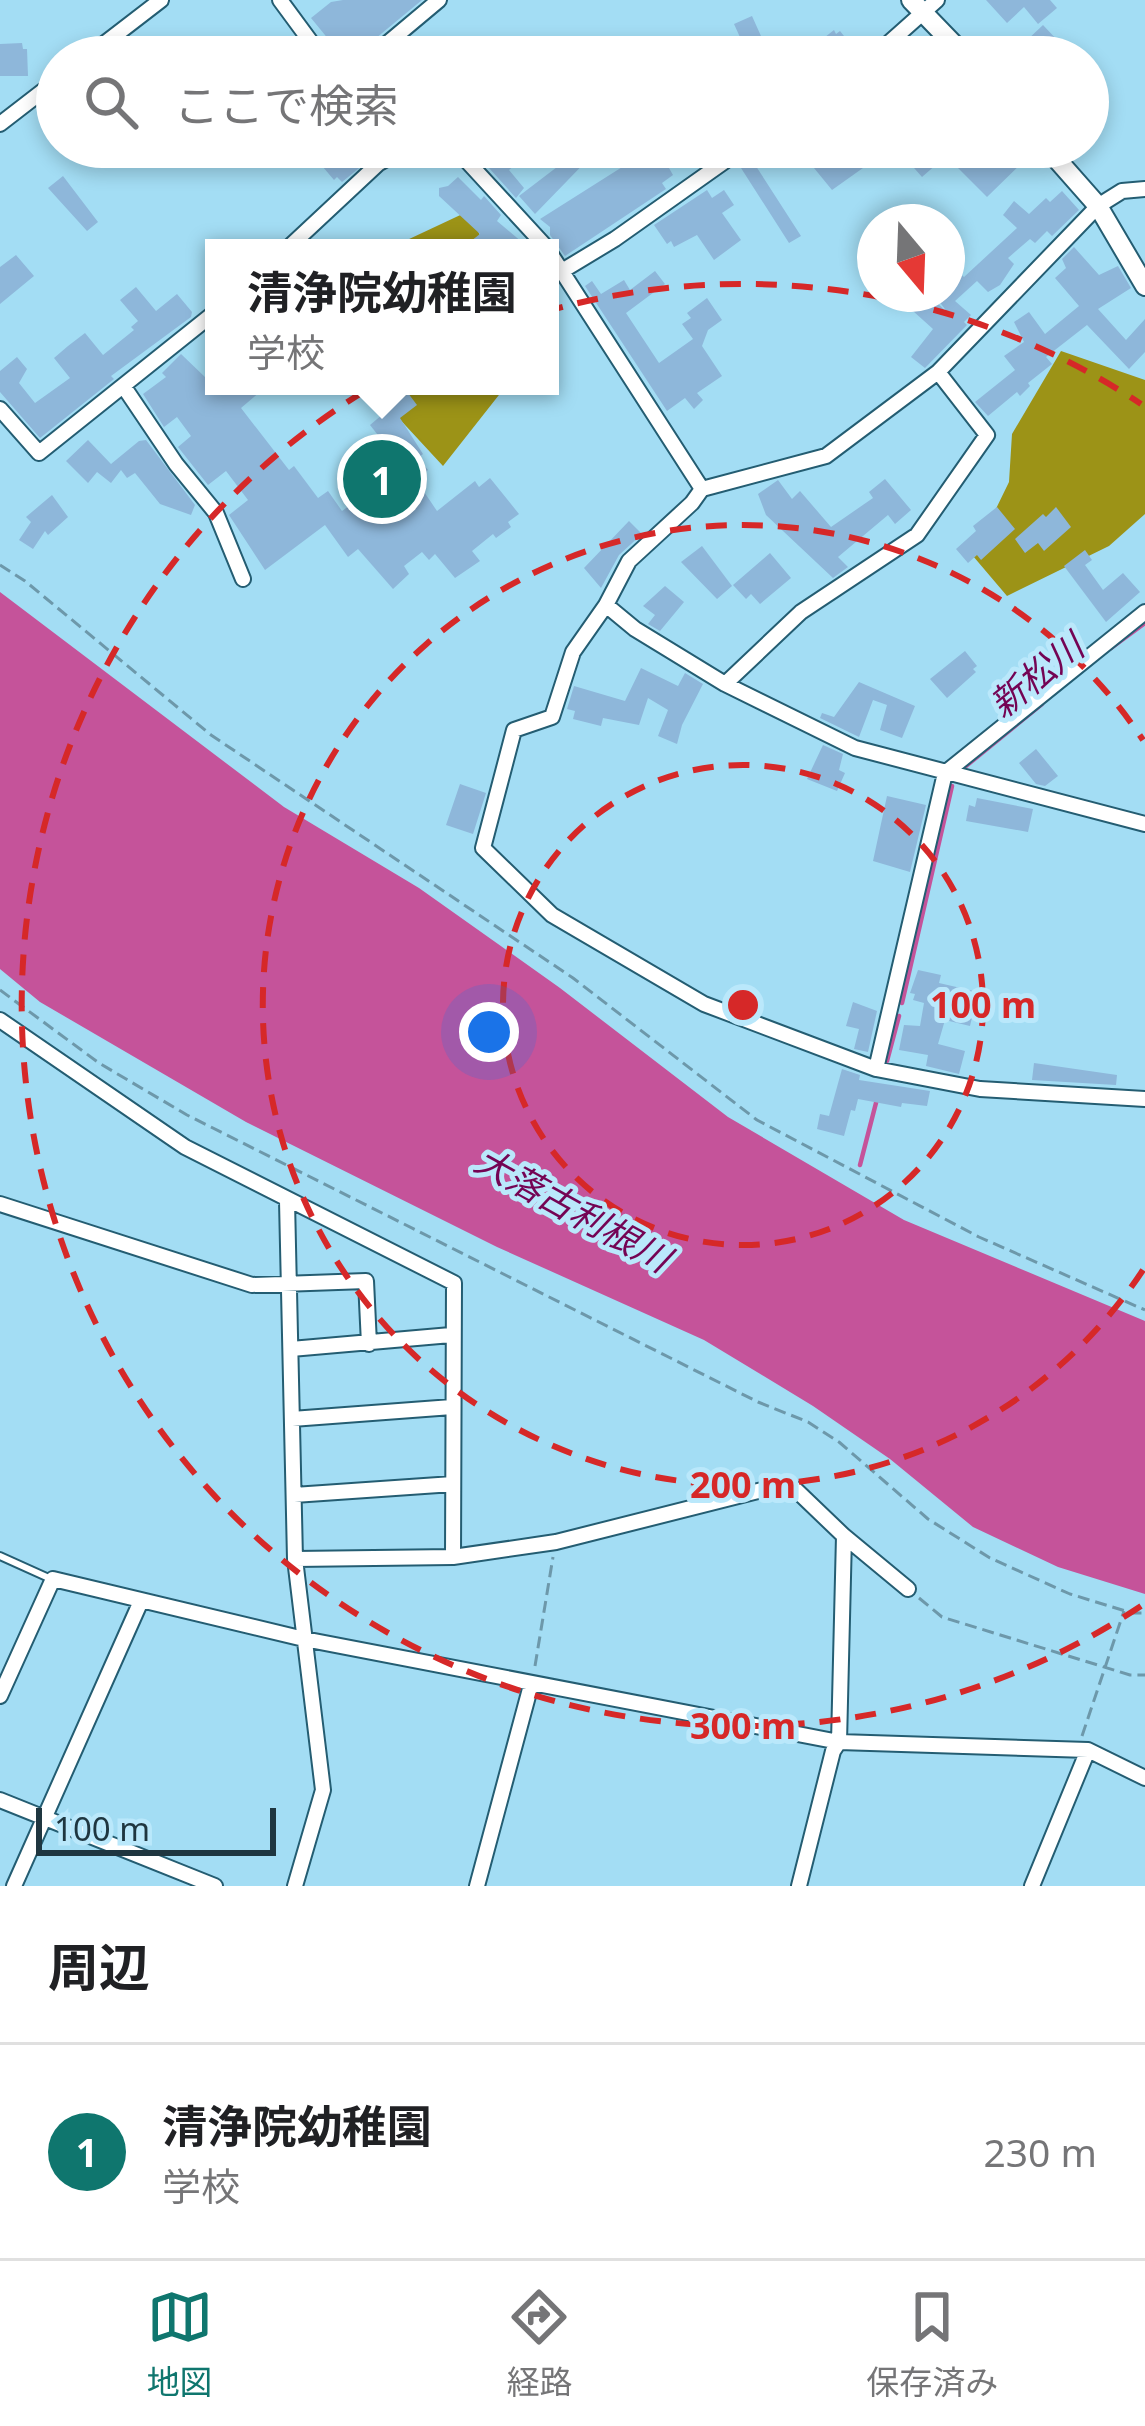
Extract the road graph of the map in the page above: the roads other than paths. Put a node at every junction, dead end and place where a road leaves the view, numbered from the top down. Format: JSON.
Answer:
{"nodes":[{"id":1,"x":160,"y":0,"type":"edge"},
{"id":2,"x":280,"y":0,"type":"edge"},
{"id":3,"x":440,"y":0,"type":"edge"},
{"id":4,"x":924,"y":4,"type":"edge"},
{"id":5,"x":114,"y":36,"type":"edge"},
{"id":6,"x":307,"y":36,"type":"edge"},
{"id":7,"x":396,"y":36,"type":"edge"},
{"id":8,"x":893,"y":36,"type":"edge"},
{"id":9,"x":949,"y":36,"type":"edge"},
{"id":10,"x":36,"y":96,"type":"edge"},
{"id":11,"x":0,"y":124,"type":"edge"},
{"id":12,"x":377,"y":168,"type":"edge"},
{"id":13,"x":473,"y":168,"type":"edge"},
{"id":14,"x":715,"y":168,"type":"edge"},
{"id":15,"x":1065,"y":168,"type":"edge"},
{"id":16,"x":1145,"y":189,"type":"edge"},
{"id":17,"x":1098,"y":206,"type":"junction"},
{"id":18,"x":297,"y":239,"type":"edge"},
{"id":19,"x":538,"y":239,"type":"edge"},
{"id":20,"x":559,"y":266,"type":"edge"},
{"id":21,"x":562,"y":271,"type":"junction"},
{"id":22,"x":1145,"y":286,"type":"edge"},
{"id":23,"x":205,"y":320,"type":"edge"},
{"id":24,"x":938,"y":372,"type":"junction"},
{"id":25,"x":124,"y":387,"type":"junction"},
{"id":26,"x":0,"y":410,"type":"edge"},
{"id":27,"x":702,"y":488,"type":"junction"},
{"id":28,"x":243,"y":579,"type":"dead end"},
{"id":29,"x":606,"y":605,"type":"junction"},
{"id":30,"x":1145,"y":612,"type":"edge"},
{"id":31,"x":725,"y":684,"type":"junction"},
{"id":32,"x":944,"y":773,"type":"junction"},
{"id":33,"x":1145,"y":824,"type":"edge"},
{"id":34,"x":0,"y":1020,"type":"edge"},
{"id":35,"x":876,"y":1069,"type":"junction"},
{"id":36,"x":1145,"y":1099,"type":"edge"},
{"id":37,"x":287,"y":1202,"type":"junction"},
{"id":38,"x":0,"y":1204,"type":"edge"},
{"id":39,"x":289,"y":1285,"type":"junction"},
{"id":40,"x":452,"y":1336,"type":"junction"},
{"id":41,"x":369,"y":1344,"type":"junction"},
{"id":42,"x":291,"y":1349,"type":"junction"},
{"id":43,"x":452,"y":1407,"type":"junction"},
{"id":44,"x":292,"y":1419,"type":"junction"},
{"id":45,"x":453,"y":1484,"type":"junction"},
{"id":46,"x":294,"y":1496,"type":"junction"},
{"id":47,"x":844,"y":1537,"type":"junction"},
{"id":48,"x":0,"y":1556,"type":"edge"},
{"id":49,"x":453,"y":1557,"type":"junction"},
{"id":50,"x":296,"y":1559,"type":"junction"},
{"id":51,"x":52,"y":1580,"type":"junction"},
{"id":52,"x":908,"y":1589,"type":"road end"},
{"id":53,"x":141,"y":1601,"type":"junction"},
{"id":54,"x":304,"y":1639,"type":"junction"},
{"id":55,"x":531,"y":1685,"type":"junction"},
{"id":56,"x":0,"y":1696,"type":"edge"},
{"id":57,"x":839,"y":1742,"type":"junction"},
{"id":58,"x":1083,"y":1750,"type":"junction"},
{"id":59,"x":1145,"y":1778,"type":"edge"},
{"id":60,"x":0,"y":1800,"type":"edge"},
{"id":61,"x":44,"y":1818,"type":"junction"},
{"id":62,"x":14,"y":1886,"type":"edge"},
{"id":63,"x":215,"y":1886,"type":"edge"},
{"id":64,"x":296,"y":1886,"type":"edge"},
{"id":65,"x":477,"y":1886,"type":"edge"},
{"id":66,"x":799,"y":1886,"type":"edge"},
{"id":67,"x":1032,"y":1886,"type":"edge"}],
"edges":[{"from":1,"to":5,"type":"street"},
{"from":2,"to":6,"type":"street"},
{"from":3,"to":7,"type":"street"},
{"from":4,"to":8,"type":"street"},
{"from":4,"to":9,"type":"main road"},
{"from":10,"to":11,"type":"street"},
{"from":12,"to":18,"type":"street"},
{"from":13,"to":19,"type":"street"},
{"from":14,"to":21,"type":"street"},
{"from":15,"to":17,"type":"main road"},
{"from":16,"to":17,"type":"street"},
{"from":17,"to":22,"type":"main road"},
{"from":17,"to":24,"type":"street"},
{"from":20,"to":21,"type":"street"},
{"from":21,"to":27,"type":"street"},
{"from":23,"to":25,"type":"street"},
{"from":24,"to":27,"type":"street"},
{"from":24,"to":31,"type":"street"},
{"from":25,"to":26,"type":"street"},
{"from":25,"to":28,"type":"street"},
{"from":27,"to":29,"type":"street"},
{"from":29,"to":31,"type":"street"},
{"from":29,"to":35,"type":"street"},
{"from":30,"to":32,"type":"street"},
{"from":31,"to":32,"type":"street"},
{"from":32,"to":33,"type":"street"},
{"from":32,"to":35,"type":"street"},
{"from":34,"to":37,"type":"street"},
{"from":35,"to":36,"type":"street"},
{"from":37,"to":39,"type":"street"},
{"from":37,"to":40,"type":"street"},
{"from":38,"to":39,"type":"street"},
{"from":39,"to":41,"type":"street"},
{"from":39,"to":42,"type":"street"},
{"from":40,"to":41,"type":"street"},
{"from":40,"to":43,"type":"street"},
{"from":41,"to":42,"type":"street"},
{"from":42,"to":44,"type":"street"},
{"from":43,"to":44,"type":"street"},
{"from":43,"to":45,"type":"street"},
{"from":44,"to":46,"type":"street"},
{"from":45,"to":46,"type":"street"},
{"from":45,"to":49,"type":"street"},
{"from":46,"to":50,"type":"street"},
{"from":47,"to":49,"type":"street"},
{"from":47,"to":52,"type":"street"},
{"from":47,"to":57,"type":"street"},
{"from":48,"to":51,"type":"lane"},
{"from":49,"to":50,"type":"street"},
{"from":50,"to":54,"type":"street"},
{"from":51,"to":53,"type":"street"},
{"from":51,"to":56,"type":"street"},
{"from":53,"to":54,"type":"street"},
{"from":53,"to":61,"type":"street"},
{"from":54,"to":55,"type":"street"},
{"from":54,"to":64,"type":"street"},
{"from":55,"to":57,"type":"street"},
{"from":55,"to":65,"type":"street"},
{"from":57,"to":58,"type":"street"},
{"from":57,"to":66,"type":"street"},
{"from":58,"to":59,"type":"street"},
{"from":58,"to":67,"type":"street"},
{"from":60,"to":61,"type":"street"},
{"from":61,"to":62,"type":"street"},
{"from":61,"to":63,"type":"street"}]}
